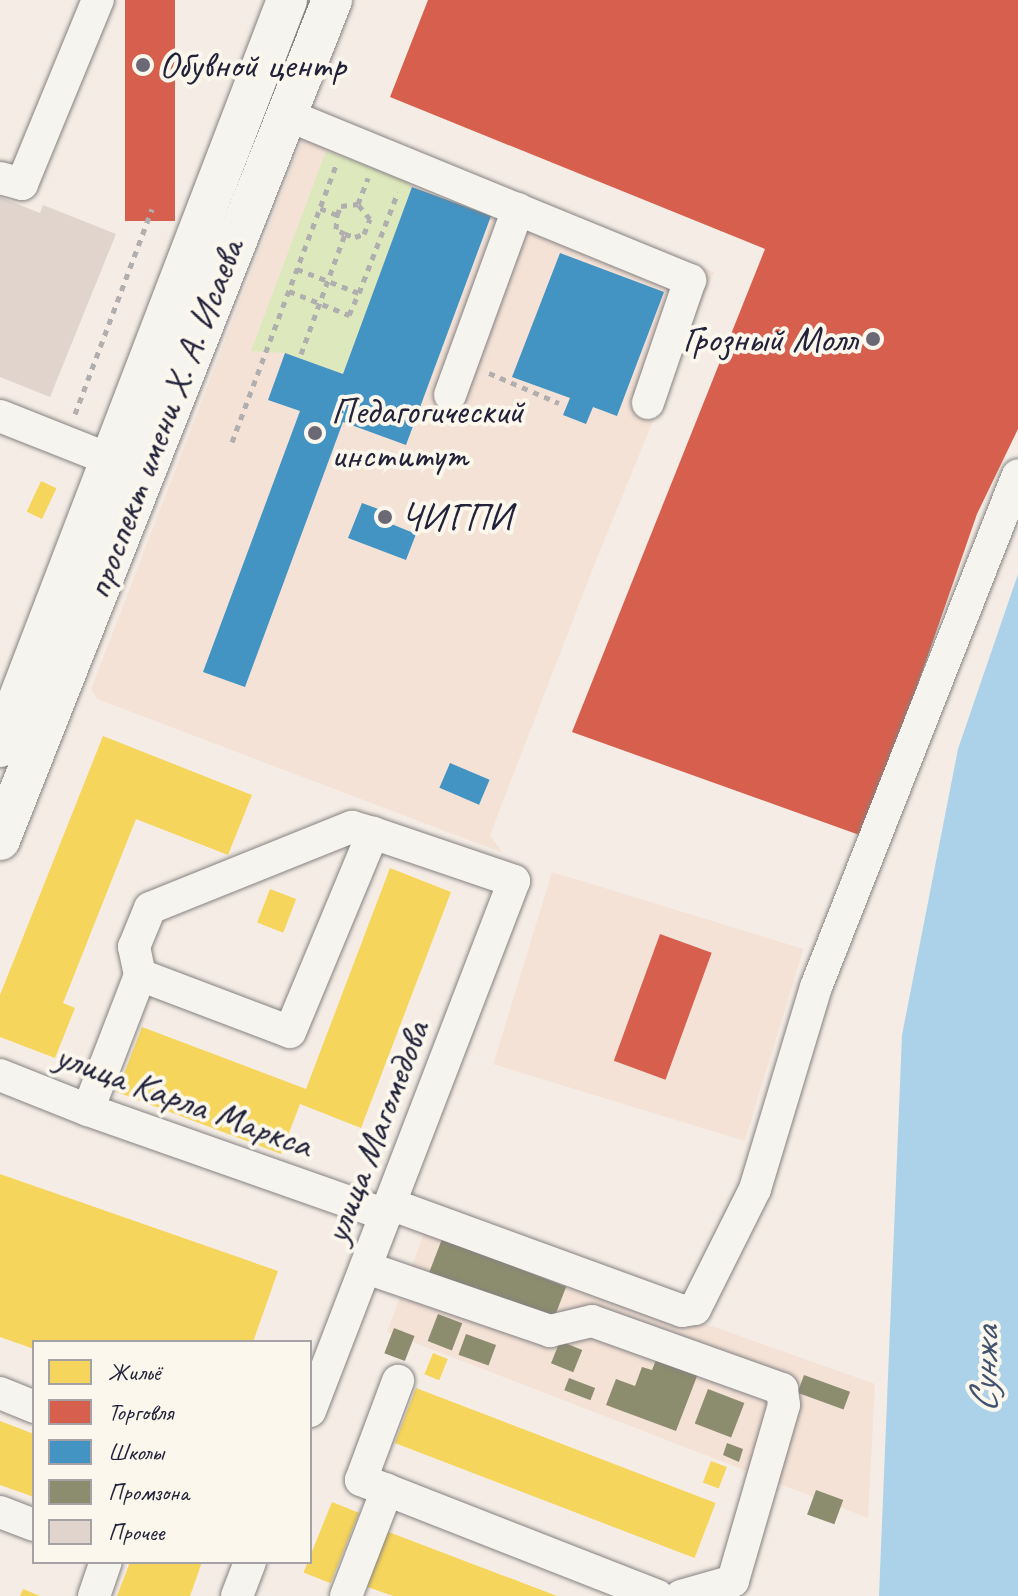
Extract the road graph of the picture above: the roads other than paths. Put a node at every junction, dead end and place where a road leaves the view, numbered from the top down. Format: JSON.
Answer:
{"nodes":[{"id":1,"x":98,"y":0,"type":"edge"},
{"id":2,"x":287,"y":0,"type":"edge"},
{"id":3,"x":332,"y":0,"type":"edge"},
{"id":4,"x":285,"y":114,"type":"junction"},
{"id":5,"x":0,"y":178,"type":"edge"},
{"id":6,"x":518,"y":209,"type":"junction"},
{"id":7,"x":450,"y":395,"type":"dead end"},
{"id":8,"x":648,"y":403,"type":"dead end"},
{"id":9,"x":0,"y":416,"type":"edge"},
{"id":10,"x":111,"y":460,"type":"junction"},
{"id":11,"x":1018,"y":475,"type":"edge"},
{"id":12,"x":0,"y":747,"type":"edge"},
{"id":13,"x":373,"y":833,"type":"junction"},
{"id":14,"x":0,"y":840,"type":"edge"},
{"id":15,"x":140,"y":975,"type":"junction"},
{"id":16,"x":0,"y":1075,"type":"edge"},
{"id":17,"x":88,"y":1110,"type":"junction"},
{"id":18,"x":388,"y":1210,"type":"junction"},
{"id":19,"x":367,"y":1268,"type":"junction"},
{"id":20,"x":398,"y":1381,"type":"dead end"},
{"id":21,"x":0,"y":1393,"type":"edge"},
{"id":22,"x":32,"y":1406,"type":"edge"},
{"id":23,"x":312,"y":1406,"type":"edge"},
{"id":24,"x":387,"y":1490,"type":"junction"},
{"id":25,"x":0,"y":1512,"type":"edge"},
{"id":26,"x":32,"y":1524,"type":"edge"},
{"id":27,"x":105,"y":1564,"type":"edge"},
{"id":28,"x":249,"y":1564,"type":"edge"},
{"id":29,"x":94,"y":1596,"type":"edge"},
{"id":30,"x":237,"y":1596,"type":"edge"},
{"id":31,"x":346,"y":1596,"type":"edge"},
{"id":32,"x":658,"y":1596,"type":"edge"},
{"id":33,"x":681,"y":1596,"type":"edge"}],
"edges":[{"from":1,"to":5,"type":"street"},
{"from":2,"to":10,"type":"main road","name":"проспект имени Х. А. Исаева"},
{"from":3,"to":4,"type":"main road","name":"проспект имени Х. А. Исаева"},
{"from":4,"to":6,"type":"street"},
{"from":4,"to":14,"type":"main road","name":"проспект имени Х. А. Исаева"},
{"from":6,"to":7,"type":"street"},
{"from":6,"to":8,"type":"street"},
{"from":9,"to":10,"type":"street"},
{"from":10,"to":12,"type":"main road","name":"проспект имени Х. А. Исаева"},
{"from":11,"to":18,"type":"street","name":"улица Карла Маркса"},
{"from":13,"to":15,"type":"street"},
{"from":13,"to":15,"type":"street"},
{"from":13,"to":18,"type":"street","name":"улица Магомедова"},
{"from":15,"to":17,"type":"street"},
{"from":16,"to":17,"type":"street","name":"улица Карла Маркса"},
{"from":17,"to":18,"type":"street","name":"улица Карла Маркса"},
{"from":18,"to":19,"type":"street","name":"улица Магомедова"},
{"from":19,"to":23,"type":"street","name":"улица Магомедова"},
{"from":19,"to":33,"type":"street"},
{"from":20,"to":24,"type":"street"},
{"from":21,"to":22,"type":"street"},
{"from":24,"to":31,"type":"street"},
{"from":24,"to":32,"type":"street"},
{"from":25,"to":26,"type":"street"},
{"from":27,"to":29,"type":"street"},
{"from":28,"to":30,"type":"street"}]}
